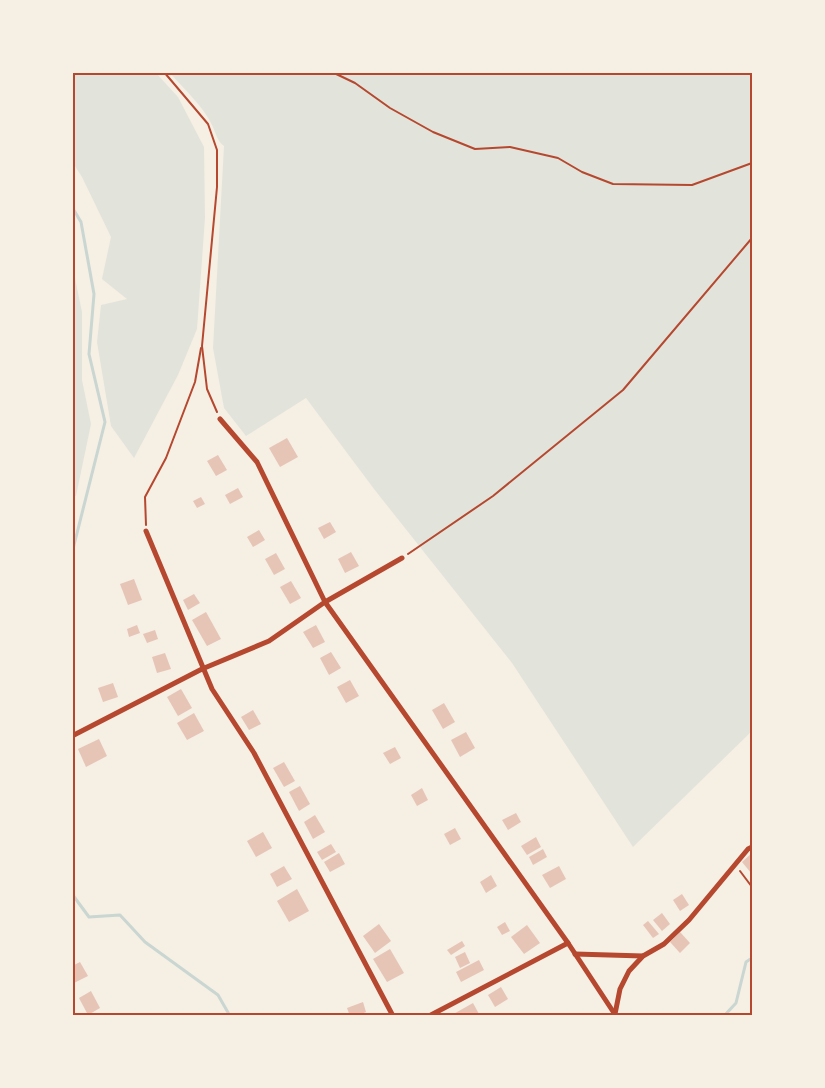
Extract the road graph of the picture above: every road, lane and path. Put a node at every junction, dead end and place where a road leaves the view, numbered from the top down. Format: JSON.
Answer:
{"nodes":[{"id":1,"x":164,"y":72,"type":"edge"},
{"id":2,"x":332,"y":72,"type":"edge"},
{"id":3,"x":752,"y":162,"type":"edge"},
{"id":4,"x":752,"y":238,"type":"edge"},
{"id":5,"x":202,"y":346,"type":"junction"},
{"id":6,"x":220,"y":419,"type":"joint"},
{"id":7,"x":146,"y":531,"type":"joint"},
{"id":8,"x":402,"y":558,"type":"joint"},
{"id":9,"x":325,"y":602,"type":"junction"},
{"id":10,"x":202,"y":669,"type":"junction"},
{"id":11,"x":72,"y":736,"type":"edge"},
{"id":12,"x":752,"y":847,"type":"edge"},
{"id":13,"x":734,"y":865,"type":"junction"},
{"id":14,"x":752,"y":887,"type":"edge"},
{"id":15,"x":568,"y":943,"type":"junction"},
{"id":16,"x":575,"y":954,"type":"junction"},
{"id":17,"x":642,"y":956,"type":"junction"},
{"id":18,"x":616,"y":1015,"type":"edge"},
{"id":19,"x":393,"y":1016,"type":"edge"},
{"id":20,"x":428,"y":1016,"type":"edge"}],
"edges":[{"from":1,"to":5,"type":"path"},
{"from":2,"to":3,"type":"path"},
{"from":4,"to":8,"type":"path"},
{"from":5,"to":6,"type":"path"},
{"from":5,"to":7,"type":"path"},
{"from":6,"to":9,"type":"street"},
{"from":7,"to":10,"type":"street"},
{"from":8,"to":9,"type":"street"},
{"from":9,"to":10,"type":"street"},
{"from":9,"to":15,"type":"street"},
{"from":10,"to":11,"type":"street"},
{"from":10,"to":19,"type":"street"},
{"from":12,"to":13,"type":"street"},
{"from":13,"to":14,"type":"path"},
{"from":13,"to":17,"type":"street"},
{"from":15,"to":16,"type":"street"},
{"from":15,"to":20,"type":"street"},
{"from":16,"to":17,"type":"street"},
{"from":16,"to":18,"type":"street"},
{"from":17,"to":18,"type":"street"}]}
